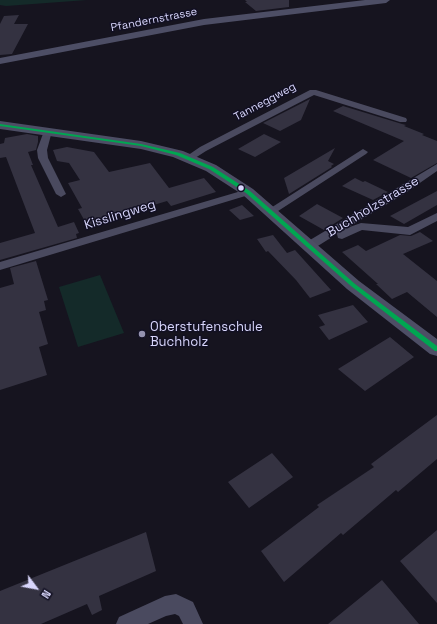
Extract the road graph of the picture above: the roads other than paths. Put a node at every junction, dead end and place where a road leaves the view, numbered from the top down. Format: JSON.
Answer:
{"nodes":[{"id":1,"x":386,"y":0,"type":"edge"},
{"id":2,"x":0,"y":61,"type":"edge"},
{"id":3,"x":403,"y":120,"type":"dead end"},
{"id":4,"x":0,"y":125,"type":"edge"},
{"id":5,"x":48,"y":131,"type":"junction"},
{"id":6,"x":363,"y":152,"type":"dead end"},
{"id":7,"x":189,"y":158,"type":"junction"},
{"id":8,"x":437,"y":167,"type":"edge"},
{"id":9,"x":248,"y":192,"type":"junction"},
{"id":10,"x":60,"y":194,"type":"dead end"},
{"id":11,"x":271,"y":211,"type":"junction"},
{"id":12,"x":437,"y":216,"type":"edge"},
{"id":13,"x":311,"y":248,"type":"junction"},
{"id":14,"x":0,"y":266,"type":"edge"},
{"id":15,"x":437,"y":348,"type":"edge"},
{"id":16,"x":126,"y":624,"type":"edge"},
{"id":17,"x":193,"y":624,"type":"edge"}],
"edges":[{"from":1,"to":2,"type":"main road","name":"Pfandernstrasse"},
{"from":3,"to":7,"type":"street","name":"Tanneggweg"},
{"from":4,"to":5,"type":"main road"},
{"from":5,"to":7,"type":"main road"},
{"from":5,"to":10,"type":"street"},
{"from":6,"to":11,"type":"street"},
{"from":7,"to":9,"type":"main road"},
{"from":8,"to":13,"type":"street","name":"Buchholzstrasse"},
{"from":9,"to":11,"type":"main road"},
{"from":9,"to":14,"type":"street","name":"Kisslingweg"},
{"from":11,"to":13,"type":"main road"},
{"from":12,"to":13,"type":"street"},
{"from":13,"to":15,"type":"main road"},
{"from":16,"to":17,"type":"street"}]}
